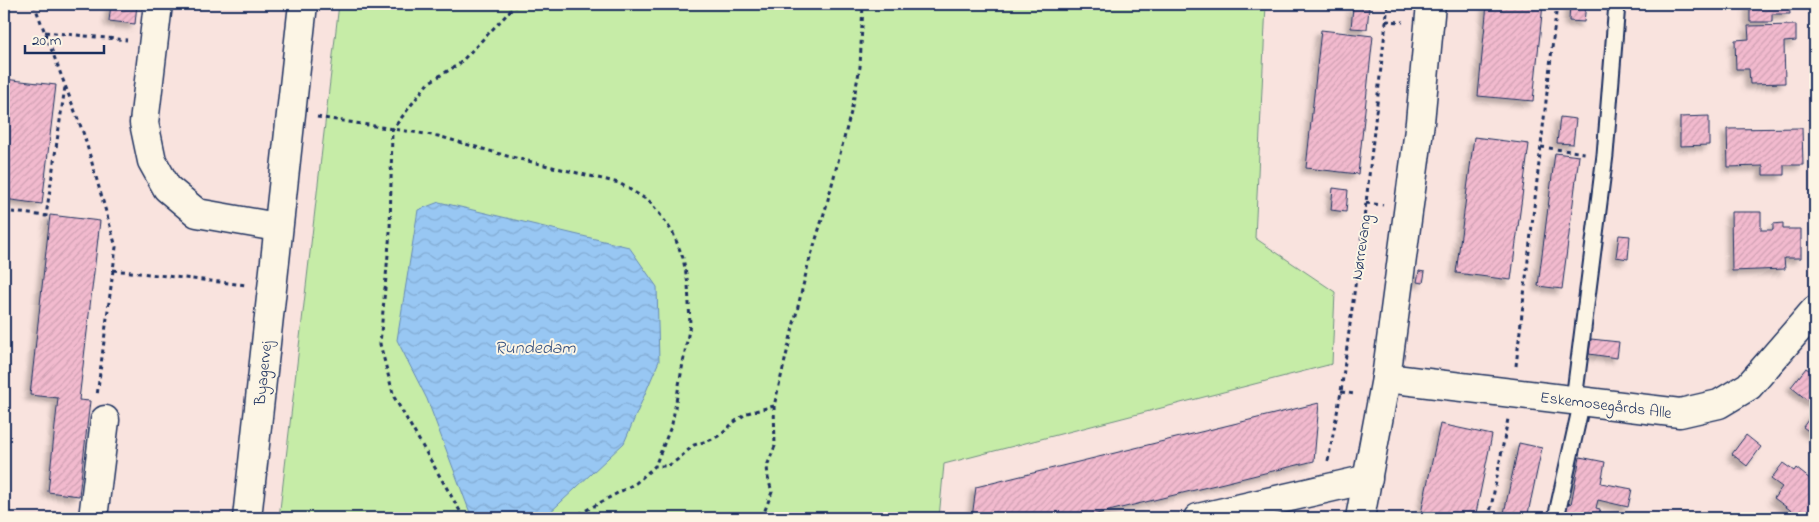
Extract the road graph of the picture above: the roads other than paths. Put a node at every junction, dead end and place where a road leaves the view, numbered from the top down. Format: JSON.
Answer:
{"nodes":[{"id":1,"x":158,"y":4,"type":"edge"},
{"id":2,"x":303,"y":4,"type":"edge"},
{"id":3,"x":1431,"y":4,"type":"edge"},
{"id":4,"x":1617,"y":4,"type":"edge"},
{"id":5,"x":277,"y":227,"type":"junction"},
{"id":6,"x":1815,"y":310,"type":"edge"},
{"id":7,"x":1386,"y":378,"type":"junction"},
{"id":8,"x":1578,"y":401,"type":"junction"},
{"id":9,"x":105,"y":420,"type":"road end"},
{"id":10,"x":1368,"y":479,"type":"junction"},
{"id":11,"x":93,"y":518,"type":"edge"},
{"id":12,"x":247,"y":518,"type":"edge"},
{"id":13,"x":1198,"y":518,"type":"edge"},
{"id":14,"x":1360,"y":518,"type":"edge"},
{"id":15,"x":1556,"y":518,"type":"edge"}],
"edges":[{"from":1,"to":5,"type":"street"},
{"from":2,"to":5,"type":"street","name":"Byagervej"},
{"from":3,"to":7,"type":"street"},
{"from":4,"to":8,"type":"lane"},
{"from":5,"to":12,"type":"street","name":"Byagervej"},
{"from":6,"to":8,"type":"street","name":"Eskemosegårds Alle"},
{"from":7,"to":8,"type":"street","name":"Eskemosegårds Alle"},
{"from":7,"to":10,"type":"street"},
{"from":8,"to":15,"type":"lane"},
{"from":9,"to":11,"type":"street"},
{"from":10,"to":13,"type":"street"},
{"from":10,"to":14,"type":"street"}]}
